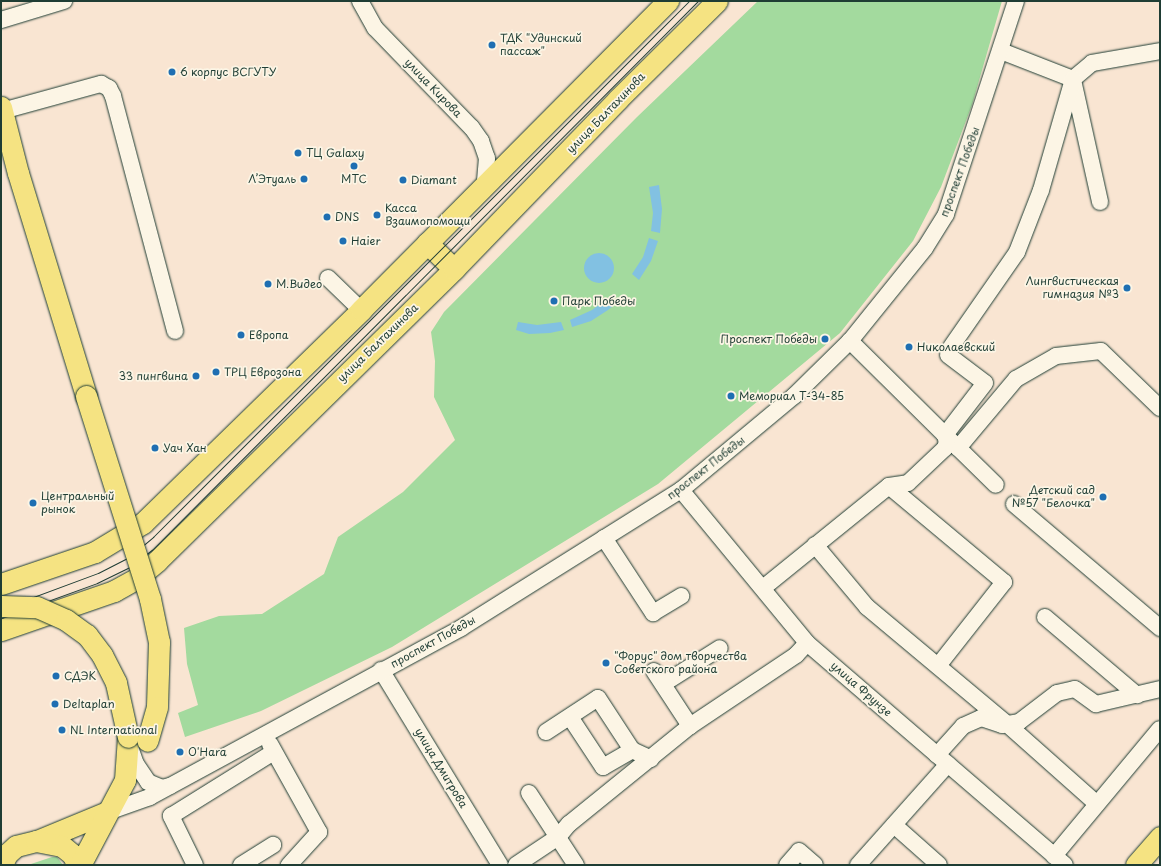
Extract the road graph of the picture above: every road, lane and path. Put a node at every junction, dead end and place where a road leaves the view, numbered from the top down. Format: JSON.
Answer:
{"nodes":[{"id":1,"x":64,"y":1,"type":"edge"},
{"id":2,"x":360,"y":1,"type":"edge"},
{"id":3,"x":668,"y":1,"type":"edge"},
{"id":4,"x":717,"y":1,"type":"edge"},
{"id":5,"x":1016,"y":1,"type":"edge"},
{"id":6,"x":1,"y":20,"type":"edge"},
{"id":7,"x":1001,"y":51,"type":"junction"},
{"id":8,"x":1160,"y":51,"type":"edge"},
{"id":9,"x":1073,"y":79,"type":"junction"},
{"id":10,"x":2,"y":109,"type":"edge"},
{"id":11,"x":485,"y":183,"type":"junction"},
{"id":12,"x":1100,"y":202,"type":"dead end"},
{"id":13,"x":427,"y":243,"type":"junction"},
{"id":14,"x":454,"y":269,"type":"junction"},
{"id":15,"x":328,"y":278,"type":"dead end"},
{"id":16,"x":361,"y":310,"type":"junction"},
{"id":17,"x":175,"y":331,"type":"dead end"},
{"id":18,"x":850,"y":341,"type":"junction"},
{"id":19,"x":1160,"y":408,"type":"edge"},
{"id":20,"x":945,"y":436,"type":"junction"},
{"id":21,"x":958,"y":448,"type":"junction"},
{"id":22,"x":996,"y":485,"type":"dead end"},
{"id":23,"x":889,"y":486,"type":"junction"},
{"id":24,"x":681,"y":490,"type":"junction"},
{"id":25,"x":1014,"y":504,"type":"dead end"},
{"id":26,"x":604,"y":538,"type":"junction"},
{"id":27,"x":815,"y":545,"type":"junction"},
{"id":28,"x":1,"y":584,"type":"edge"},
{"id":29,"x":763,"y":588,"type":"junction"},
{"id":30,"x":682,"y":596,"type":"dead end"},
{"id":31,"x":1,"y":606,"type":"edge"},
{"id":32,"x":1045,"y":617,"type":"dead end"},
{"id":33,"x":1160,"y":628,"type":"edge"},
{"id":34,"x":1,"y":630,"type":"edge"},
{"id":35,"x":807,"y":642,"type":"junction"},
{"id":36,"x":720,"y":648,"type":"dead end"},
{"id":37,"x":938,"y":666,"type":"junction"},
{"id":38,"x":381,"y":670,"type":"junction"},
{"id":39,"x":654,"y":671,"type":"dead end"},
{"id":40,"x":663,"y":684,"type":"junction"},
{"id":41,"x":1160,"y":689,"type":"edge"},
{"id":42,"x":1137,"y":694,"type":"junction"},
{"id":43,"x":570,"y":717,"type":"junction"},
{"id":44,"x":1007,"y":724,"type":"junction"},
{"id":45,"x":690,"y":726,"type":"junction"},
{"id":46,"x":1160,"y":729,"type":"edge"},
{"id":47,"x":546,"y":732,"type":"dead end"},
{"id":48,"x":264,"y":733,"type":"junction"},
{"id":49,"x":632,"y":750,"type":"junction"},
{"id":50,"x":274,"y":752,"type":"junction"},
{"id":51,"x":137,"y":759,"type":"junction"},
{"id":52,"x":652,"y":759,"type":"junction"},
{"id":53,"x":942,"y":760,"type":"junction"},
{"id":54,"x":170,"y":786,"type":"junction"},
{"id":55,"x":530,"y":793,"type":"dead end"},
{"id":56,"x":1097,"y":804,"type":"junction"},
{"id":57,"x":105,"y":813,"type":"junction"},
{"id":58,"x":894,"y":825,"type":"junction"},
{"id":59,"x":558,"y":837,"type":"junction"},
{"id":60,"x":1160,"y":837,"type":"edge"},
{"id":61,"x":36,"y":841,"type":"junction"},
{"id":62,"x":273,"y":845,"type":"dead end"},
{"id":63,"x":1053,"y":860,"type":"edge"},
{"id":64,"x":2,"y":865,"type":"edge"},
{"id":65,"x":79,"y":865,"type":"edge"},
{"id":66,"x":195,"y":865,"type":"edge"},
{"id":67,"x":241,"y":865,"type":"edge"},
{"id":68,"x":289,"y":865,"type":"edge"},
{"id":69,"x":500,"y":865,"type":"edge"},
{"id":70,"x":516,"y":865,"type":"edge"},
{"id":71,"x":576,"y":865,"type":"edge"},
{"id":72,"x":787,"y":865,"type":"edge"},
{"id":73,"x":816,"y":865,"type":"edge"},
{"id":74,"x":858,"y":865,"type":"edge"},
{"id":75,"x":939,"y":865,"type":"edge"},
{"id":76,"x":1136,"y":865,"type":"edge"}],
"edges":[{"from":1,"to":6,"type":"street"},
{"from":2,"to":11,"type":"street","name":"улица Кирова"},
{"from":3,"to":11,"type":"main road"},
{"from":4,"to":14,"type":"main road","name":"улица Балтахинова"},
{"from":5,"to":7,"type":"street","name":"проспект Победы"},
{"from":7,"to":9,"type":"street"},
{"from":7,"to":18,"type":"street","name":"проспект Победы"},
{"from":8,"to":9,"type":"street"},
{"from":9,"to":12,"type":"street"},
{"from":9,"to":20,"type":"street"},
{"from":10,"to":17,"type":"street"},
{"from":10,"to":51,"type":"main road","bridge":true},
{"from":11,"to":13,"type":"main road"},
{"from":13,"to":14,"type":"main road"},
{"from":13,"to":16,"type":"main road"},
{"from":14,"to":34,"type":"main road","name":"улица Балтахинова"},
{"from":15,"to":16,"type":"street"},
{"from":16,"to":28,"type":"main road"},
{"from":18,"to":20,"type":"street"},
{"from":18,"to":24,"type":"street","name":"проспект Победы"},
{"from":19,"to":21,"type":"street"},
{"from":20,"to":21,"type":"street"},
{"from":20,"to":23,"type":"street"},
{"from":21,"to":22,"type":"street"},
{"from":23,"to":27,"type":"street"},
{"from":23,"to":37,"type":"street"},
{"from":24,"to":26,"type":"street","name":"проспект Победы"},
{"from":24,"to":29,"type":"street","name":"улица Фрунзе"},
{"from":25,"to":33,"type":"street"},
{"from":26,"to":30,"type":"street"},
{"from":26,"to":38,"type":"street","name":"проспект Победы"},
{"from":27,"to":29,"type":"street"},
{"from":27,"to":37,"type":"street"},
{"from":29,"to":35,"type":"street","name":"улица Фрунзе"},
{"from":31,"to":51,"type":"main road","bridge":true},
{"from":32,"to":42,"type":"street"},
{"from":35,"to":45,"type":"street"},
{"from":35,"to":53,"type":"street","name":"улица Фрунзе"},
{"from":36,"to":40,"type":"street"},
{"from":37,"to":44,"type":"street"},
{"from":38,"to":48,"type":"street","name":"проспект Победы"},
{"from":38,"to":69,"type":"street","name":"улица Дмитрова"},
{"from":39,"to":40,"type":"street"},
{"from":40,"to":45,"type":"street"},
{"from":41,"to":42,"type":"street"},
{"from":42,"to":44,"type":"street"},
{"from":43,"to":47,"type":"street"},
{"from":43,"to":49,"type":"street"},
{"from":43,"to":49,"type":"street"},
{"from":44,"to":53,"type":"street"},
{"from":44,"to":56,"type":"street"},
{"from":45,"to":52,"type":"street"},
{"from":46,"to":56,"type":"street"},
{"from":48,"to":50,"type":"street"},
{"from":48,"to":54,"type":"street","name":"проспект Победы"},
{"from":49,"to":52,"type":"street"},
{"from":50,"to":66,"type":"street"},
{"from":50,"to":68,"type":"street"},
{"from":51,"to":54,"type":"street"},
{"from":51,"to":57,"type":"main road"},
{"from":52,"to":59,"type":"street"},
{"from":53,"to":58,"type":"street"},
{"from":53,"to":63,"type":"street","name":"улица Фрунзе"},
{"from":54,"to":57,"type":"street","name":"проспект Победы"},
{"from":55,"to":59,"type":"street"},
{"from":56,"to":63,"type":"street"},
{"from":57,"to":61,"type":"main road"},
{"from":57,"to":65,"type":"main road"},
{"from":58,"to":74,"type":"street"},
{"from":58,"to":75,"type":"street"},
{"from":59,"to":70,"type":"street"},
{"from":59,"to":71,"type":"street"},
{"from":60,"to":76,"type":"main road"},
{"from":61,"to":64,"type":"main road"},
{"from":61,"to":65,"type":"main road"},
{"from":62,"to":67,"type":"street"},
{"from":72,"to":73,"type":"street"}]}
